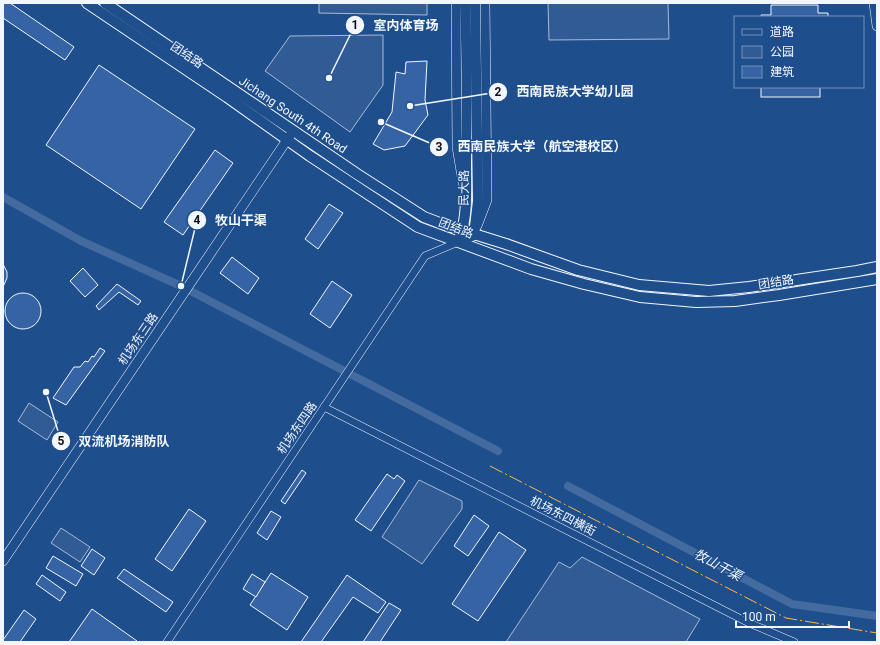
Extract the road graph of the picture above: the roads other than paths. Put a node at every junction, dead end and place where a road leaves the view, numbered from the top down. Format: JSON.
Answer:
{"nodes":[{"id":1,"x":86,"y":3,"type":"edge"},
{"id":2,"x":105,"y":3,"type":"edge"},
{"id":3,"x":456,"y":3,"type":"edge"},
{"id":4,"x":465,"y":3,"type":"edge"},
{"id":5,"x":475,"y":3,"type":"edge"},
{"id":6,"x":486,"y":3,"type":"edge"},
{"id":7,"x":874,"y":3,"type":"edge"},
{"id":8,"x":877,"y":26,"type":"edge"},
{"id":9,"x":293,"y":131,"type":"junction"},
{"id":10,"x":287,"y":140,"type":"junction"},
{"id":11,"x":466,"y":201,"type":"junction"},
{"id":12,"x":462,"y":231,"type":"junction"},
{"id":13,"x":474,"y":235,"type":"junction"},
{"id":14,"x":458,"y":242,"type":"junction"},
{"id":15,"x":877,"y":267,"type":"edge"},
{"id":16,"x":877,"y":279,"type":"edge"},
{"id":17,"x":324,"y":407,"type":"junction"},
{"id":18,"x":3,"y":561,"type":"edge"},
{"id":19,"x":166,"y":642,"type":"edge"},
{"id":20,"x":794,"y":642,"type":"edge"}],
"edges":[{"from":1,"to":10,"type":"main road","name":"团结路"},
{"from":2,"to":9,"type":"main road","name":"Jichang South 4th Road"},
{"from":3,"to":11,"type":"street"},
{"from":4,"to":11,"type":"main road","name":"民大路"},
{"from":5,"to":13,"type":"main road","name":"民大路"},
{"from":6,"to":13,"type":"street"},
{"from":7,"to":8,"type":"street"},
{"from":9,"to":10,"type":"street","name":"机场东三路"},
{"from":9,"to":12,"type":"main road","name":"Jichang South 4th Road"},
{"from":10,"to":14,"type":"main road","name":"团结路"},
{"from":10,"to":18,"type":"street","name":"机场东三路"},
{"from":11,"to":12,"type":"main road","name":"民大路"},
{"from":12,"to":13,"type":"main road","name":"Jichang South 4th Road"},
{"from":12,"to":14,"type":"main road","name":"民大路"},
{"from":13,"to":14,"type":"main road"},
{"from":13,"to":15,"type":"main road","name":"团结路"},
{"from":14,"to":16,"type":"main road","name":"团结路"},
{"from":14,"to":17,"type":"street","name":"机场东四路"},
{"from":17,"to":19,"type":"street","name":"机场东四路"},
{"from":17,"to":20,"type":"street","name":"机场东四横街"}]}
